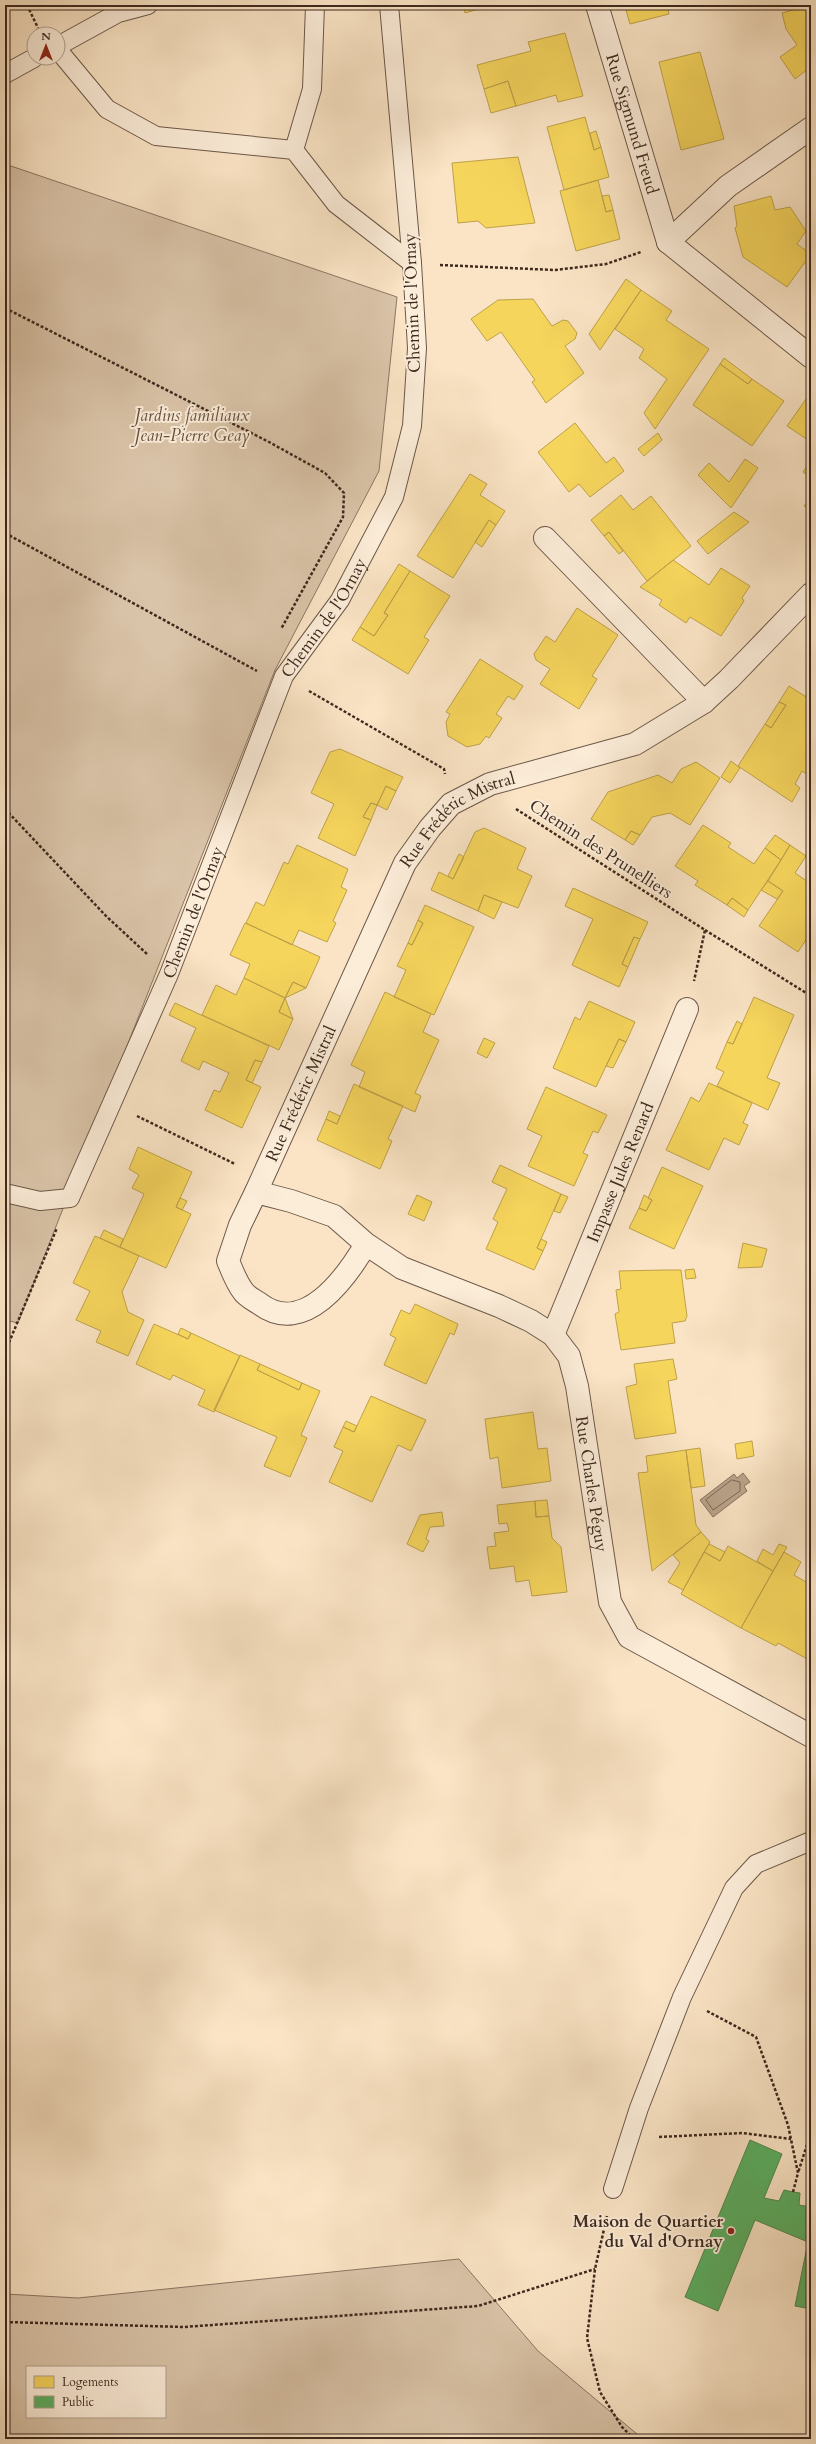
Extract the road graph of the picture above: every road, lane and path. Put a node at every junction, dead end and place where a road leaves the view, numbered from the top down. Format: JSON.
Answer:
{"nodes":[{"id":1,"x":27,"y":5,"type":"edge"},
{"id":2,"x":148,"y":5,"type":"edge"},
{"id":3,"x":315,"y":5,"type":"edge"},
{"id":4,"x":389,"y":5,"type":"edge"},
{"id":5,"x":597,"y":5,"type":"edge"},
{"id":6,"x":37,"y":26,"type":"edge"},
{"id":7,"x":66,"y":42,"type":"edge"},
{"id":8,"x":66,"y":60,"type":"edge"},
{"id":9,"x":26,"y":62,"type":"edge"},
{"id":10,"x":5,"y":74,"type":"edge"},
{"id":11,"x":811,"y":128,"type":"edge"},
{"id":12,"x":294,"y":150,"type":"junction"},
{"id":13,"x":668,"y":242,"type":"junction"},
{"id":14,"x":412,"y":263,"type":"junction"},
{"id":15,"x":5,"y":308,"type":"edge"},
{"id":16,"x":811,"y":357,"type":"edge"},
{"id":17,"x":5,"y":533,"type":"edge"},
{"id":18,"x":545,"y":538,"type":"dead end"},
{"id":19,"x":811,"y":594,"type":"edge"},
{"id":20,"x":280,"y":631,"type":"dead end"},
{"id":21,"x":262,"y":665,"type":"dead end"},
{"id":22,"x":258,"y":671,"type":"junction"},
{"id":23,"x":284,"y":676,"type":"junction"},
{"id":24,"x":704,"y":702,"type":"junction"},
{"id":25,"x":451,"y":804,"type":"junction"},
{"id":26,"x":511,"y":805,"type":"dead end"},
{"id":27,"x":5,"y":809,"type":"edge"},
{"id":28,"x":705,"y":930,"type":"junction"},
{"id":29,"x":5,"y":941,"type":"edge"},
{"id":30,"x":5,"y":970,"type":"edge"},
{"id":31,"x":169,"y":974,"type":"junction"},
{"id":32,"x":811,"y":996,"type":"edge"},
{"id":33,"x":687,"y":1009,"type":"joint"},
{"id":34,"x":111,"y":1104,"type":"junction"},
{"id":35,"x":256,"y":1192,"type":"junction"},
{"id":36,"x":5,"y":1193,"type":"edge"},
{"id":37,"x":70,"y":1198,"type":"junction"},
{"id":38,"x":366,"y":1244,"type":"junction"},
{"id":39,"x":553,"y":1335,"type":"junction"},
{"id":40,"x":5,"y":1352,"type":"edge"},
{"id":41,"x":811,"y":1736,"type":"edge"},
{"id":42,"x":811,"y":1841,"type":"edge"},
{"id":43,"x":682,"y":1997,"type":"junction"},
{"id":44,"x":811,"y":2132,"type":"edge"},
{"id":45,"x":629,"y":2139,"type":"junction"},
{"id":46,"x":791,"y":2139,"type":"junction"},
{"id":47,"x":798,"y":2173,"type":"junction"},
{"id":48,"x":613,"y":2189,"type":"joint"},
{"id":49,"x":793,"y":2192,"type":"dead end"},
{"id":50,"x":594,"y":2270,"type":"junction"},
{"id":51,"x":5,"y":2322,"type":"edge"},
{"id":52,"x":634,"y":2439,"type":"edge"}],
"edges":[{"from":1,"to":6,"type":"path"},
{"from":2,"to":7,"type":"lane"},
{"from":3,"to":12,"type":"lane"},
{"from":4,"to":14,"type":"lane","name":"Chemin de l'Ornay"},
{"from":5,"to":13,"type":"street","name":"Rue Sigmund Freud"},
{"from":8,"to":12,"type":"lane"},
{"from":9,"to":10,"type":"lane"},
{"from":11,"to":13,"type":"street"},
{"from":12,"to":14,"type":"lane"},
{"from":13,"to":14,"type":"path"},
{"from":13,"to":16,"type":"street"},
{"from":14,"to":23,"type":"lane","name":"Chemin de l'Ornay"},
{"from":15,"to":20,"type":"path"},
{"from":17,"to":22,"type":"path"},
{"from":18,"to":24,"type":"street"},
{"from":19,"to":24,"type":"street","name":"Rue Frédéric Mistral"},
{"from":21,"to":22,"type":"path"},
{"from":22,"to":23,"type":"path"},
{"from":23,"to":25,"type":"path"},
{"from":23,"to":31,"type":"lane","name":"Chemin de l'Ornay"},
{"from":24,"to":25,"type":"street","name":"Rue Frédéric Mistral"},
{"from":25,"to":35,"type":"street","name":"Rue Frédéric Mistral"},
{"from":26,"to":28,"type":"path","name":"Chemin des Prunelliers"},
{"from":27,"to":31,"type":"path"},
{"from":28,"to":32,"type":"path","name":"Chemin des Prunelliers"},
{"from":28,"to":33,"type":"path"},
{"from":29,"to":30,"type":"path"},
{"from":31,"to":34,"type":"lane","name":"Chemin de l'Ornay"},
{"from":33,"to":39,"type":"street","name":"Impasse Jules Renard"},
{"from":34,"to":35,"type":"path"},
{"from":34,"to":37,"type":"lane","name":"Chemin de l'Ornay"},
{"from":35,"to":38,"type":"street","name":"Rue Charles Péguy"},
{"from":35,"to":38,"type":"street"},
{"from":36,"to":37,"type":"lane"},
{"from":37,"to":40,"type":"path"},
{"from":38,"to":39,"type":"street","name":"Rue Charles Péguy"},
{"from":39,"to":41,"type":"street","name":"Rue Charles Péguy"},
{"from":42,"to":43,"type":"lane"},
{"from":43,"to":45,"type":"lane"},
{"from":43,"to":46,"type":"path"},
{"from":44,"to":47,"type":"path"},
{"from":45,"to":46,"type":"path"},
{"from":45,"to":48,"type":"lane"},
{"from":46,"to":47,"type":"path"},
{"from":47,"to":49,"type":"path"},
{"from":48,"to":50,"type":"path"},
{"from":50,"to":51,"type":"path"},
{"from":50,"to":52,"type":"path"}]}
